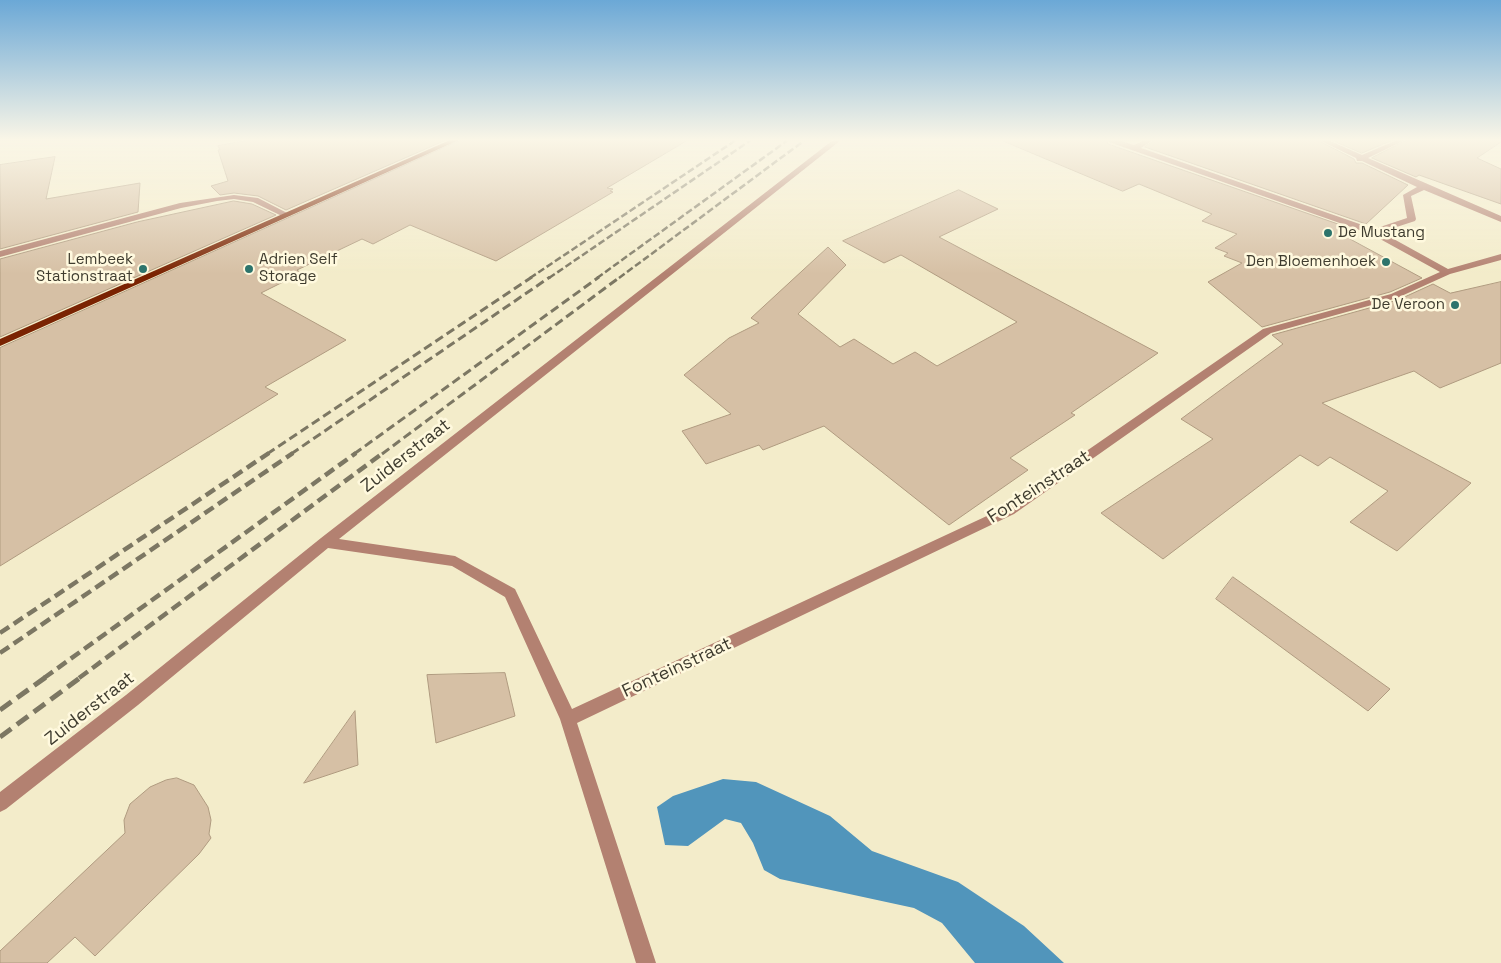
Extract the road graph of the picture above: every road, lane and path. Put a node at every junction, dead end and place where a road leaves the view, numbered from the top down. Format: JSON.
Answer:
{"nodes":[{"id":1,"x":354,"y":185,"type":"edge"},
{"id":2,"x":779,"y":185,"type":"edge"},
{"id":3,"x":1240,"y":185,"type":"edge"},
{"id":4,"x":1419,"y":185,"type":"edge"},
{"id":5,"x":1424,"y":187,"type":"junction"},
{"id":6,"x":1501,"y":208,"type":"edge"},
{"id":7,"x":1491,"y":214,"type":"junction"},
{"id":8,"x":287,"y":215,"type":"junction"},
{"id":9,"x":1501,"y":219,"type":"edge"},
{"id":10,"x":1374,"y":232,"type":"junction"},
{"id":11,"x":0,"y":254,"type":"edge"},
{"id":12,"x":1501,"y":256,"type":"edge"},
{"id":13,"x":1442,"y":269,"type":"junction"},
{"id":14,"x":0,"y":343,"type":"edge"},
{"id":15,"x":326,"y":542,"type":"junction"},
{"id":16,"x":568,"y":720,"type":"junction"},
{"id":17,"x":0,"y":803,"type":"edge"},
{"id":18,"x":646,"y":963,"type":"edge"}],
"edges":[{"from":1,"to":8,"type":"main road"},
{"from":2,"to":15,"type":"street","name":"Zuiderstraat"},
{"from":3,"to":10,"type":"street"},
{"from":4,"to":5,"type":"street"},
{"from":5,"to":7,"type":"street"},
{"from":5,"to":10,"type":"street"},
{"from":6,"to":7,"type":"street"},
{"from":7,"to":9,"type":"street"},
{"from":8,"to":11,"type":"street"},
{"from":8,"to":14,"type":"main road"},
{"from":10,"to":13,"type":"street"},
{"from":12,"to":13,"type":"street","name":"Fonteinstraat"},
{"from":13,"to":16,"type":"street","name":"Fonteinstraat"},
{"from":15,"to":16,"type":"street"},
{"from":15,"to":17,"type":"street","name":"Zuiderstraat"},
{"from":16,"to":18,"type":"street"}]}
